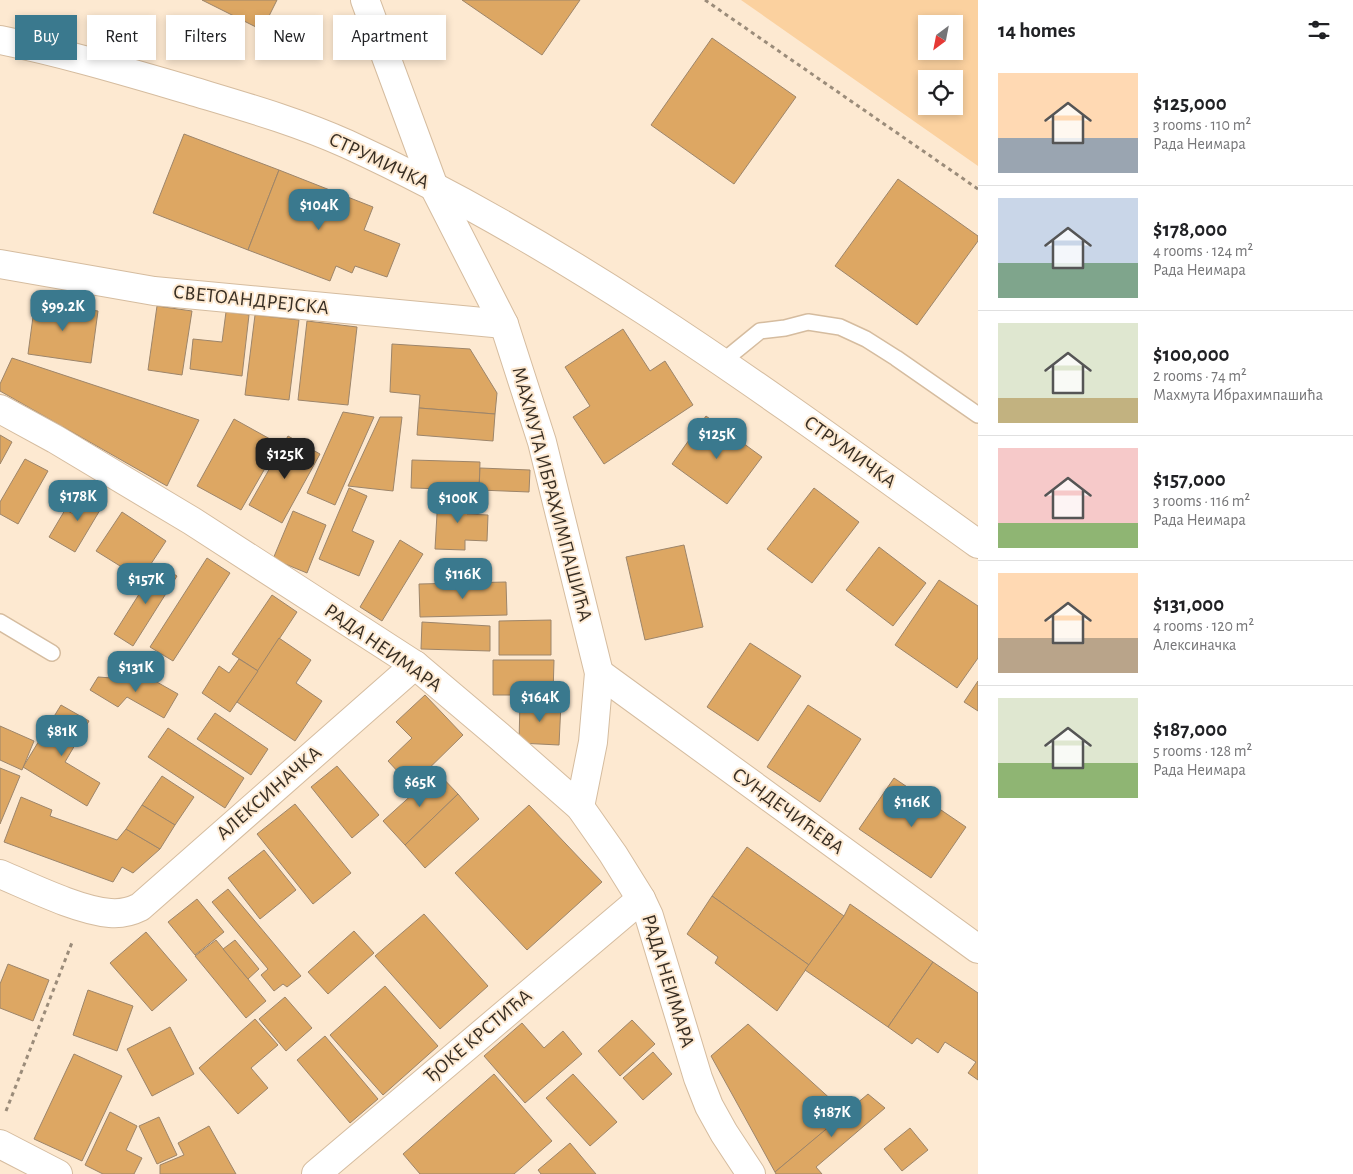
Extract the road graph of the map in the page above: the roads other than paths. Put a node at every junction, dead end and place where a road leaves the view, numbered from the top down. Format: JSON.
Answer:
{"nodes":[{"id":1,"x":365,"y":0,"type":"edge"},
{"id":2,"x":0,"y":40,"type":"edge"},
{"id":3,"x":434,"y":187,"type":"junction"},
{"id":4,"x":0,"y":264,"type":"edge"},
{"id":5,"x":504,"y":324,"type":"junction"},
{"id":6,"x":722,"y":362,"type":"junction"},
{"id":7,"x":0,"y":409,"type":"edge"},
{"id":8,"x":978,"y":415,"type":"edge"},
{"id":9,"x":978,"y":544,"type":"edge"},
{"id":10,"x":0,"y":622,"type":"edge"},
{"id":11,"x":52,"y":653,"type":"dead end"},
{"id":12,"x":415,"y":665,"type":"junction"},
{"id":13,"x":599,"y":673,"type":"junction"},
{"id":14,"x":580,"y":807,"type":"junction"},
{"id":15,"x":0,"y":874,"type":"edge"},
{"id":16,"x":641,"y":898,"type":"junction"},
{"id":17,"x":978,"y":949,"type":"edge"},
{"id":18,"x":0,"y":1144,"type":"edge"},
{"id":19,"x":58,"y":1174,"type":"edge"},
{"id":20,"x":316,"y":1174,"type":"edge"},
{"id":21,"x":751,"y":1174,"type":"edge"}],
"edges":[{"from":1,"to":3,"type":"street","name":"МАХМУТА ИБРАХИМПАШИЋА"},
{"from":2,"to":3,"type":"street","name":"СТРУМИЧКА"},
{"from":3,"to":5,"type":"street","name":"МАХМУТА ИБРАХИМПАШИЋА"},
{"from":3,"to":6,"type":"street","name":"СТРУМИЧКА"},
{"from":4,"to":5,"type":"street","name":"СВЕТОАНДРЕЈСКА"},
{"from":5,"to":13,"type":"street","name":"МАХМУТА ИБРАХИМПАШИЋА"},
{"from":6,"to":8,"type":"lane"},
{"from":6,"to":9,"type":"street","name":"СТРУМИЧКА"},
{"from":7,"to":12,"type":"street","name":"РАДА НЕИМАРА"},
{"from":10,"to":11,"type":"lane"},
{"from":12,"to":14,"type":"street","name":"РАДА НЕИМАРА"},
{"from":12,"to":15,"type":"street","name":"АЛЕКСИНАЧКА"},
{"from":13,"to":14,"type":"street","name":"МАХМУТА ИБРАХИМПАШИЋА"},
{"from":13,"to":17,"type":"street","name":"СУНДЕЧИЋЕВА"},
{"from":14,"to":16,"type":"street","name":"РАДА НЕИМАРА"},
{"from":16,"to":20,"type":"street","name":"ЂОКЕ КРСТИЋА"},
{"from":16,"to":21,"type":"street","name":"РАДА НЕИМАРА"},
{"from":18,"to":19,"type":"street"}]}
